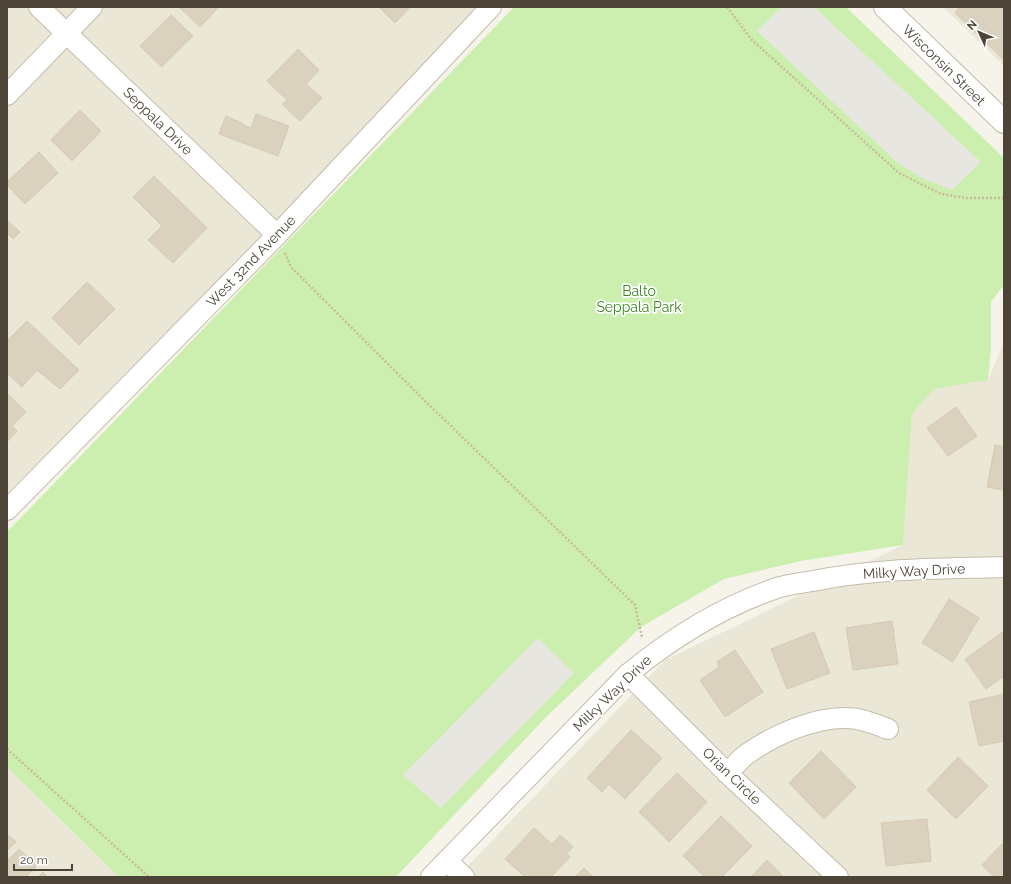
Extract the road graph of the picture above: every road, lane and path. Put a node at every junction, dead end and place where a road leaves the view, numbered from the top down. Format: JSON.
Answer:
{"nodes":[{"id":1,"x":39,"y":7,"type":"edge"},
{"id":2,"x":92,"y":7,"type":"edge"},
{"id":3,"x":491,"y":7,"type":"edge"},
{"id":4,"x":727,"y":7,"type":"edge"},
{"id":5,"x":888,"y":8,"type":"edge"},
{"id":6,"x":66,"y":34,"type":"junction"},
{"id":7,"x":7,"y":95,"type":"edge"},
{"id":8,"x":1004,"y":122,"type":"edge"},
{"id":9,"x":1004,"y":198,"type":"edge"},
{"id":10,"x":277,"y":235,"type":"junction"},
{"id":11,"x":7,"y":510,"type":"edge"},
{"id":12,"x":1004,"y":567,"type":"edge"},
{"id":13,"x":642,"y":638,"type":"dead end"},
{"id":14,"x":628,"y":674,"type":"junction"},
{"id":15,"x":888,"y":729,"type":"dead end"},
{"id":16,"x":7,"y":749,"type":"edge"},
{"id":17,"x":727,"y":773,"type":"junction"},
{"id":18,"x":447,"y":861,"type":"junction"},
{"id":19,"x":149,"y":877,"type":"edge"},
{"id":20,"x":431,"y":877,"type":"edge"},
{"id":21,"x":464,"y":877,"type":"edge"},
{"id":22,"x":838,"y":877,"type":"edge"}],
"edges":[{"from":1,"to":6,"type":"street","name":"Seppala Drive"},
{"from":2,"to":6,"type":"street"},
{"from":3,"to":10,"type":"street","name":"West 32nd Avenue"},
{"from":4,"to":9,"type":"path"},
{"from":5,"to":8,"type":"street","name":"Wisconsin Street"},
{"from":6,"to":7,"type":"street"},
{"from":6,"to":10,"type":"street","name":"Seppala Drive"},
{"from":10,"to":11,"type":"street","name":"West 32nd Avenue"},
{"from":10,"to":13,"type":"path"},
{"from":12,"to":14,"type":"street","name":"Milky Way Drive"},
{"from":14,"to":17,"type":"street","name":"Orian Circle"},
{"from":14,"to":18,"type":"street","name":"Milky Way Drive"},
{"from":15,"to":17,"type":"street"},
{"from":16,"to":19,"type":"path"},
{"from":17,"to":22,"type":"street","name":"Orian Circle"},
{"from":18,"to":20,"type":"street","name":"Milky Way Drive"},
{"from":18,"to":21,"type":"street"}]}
